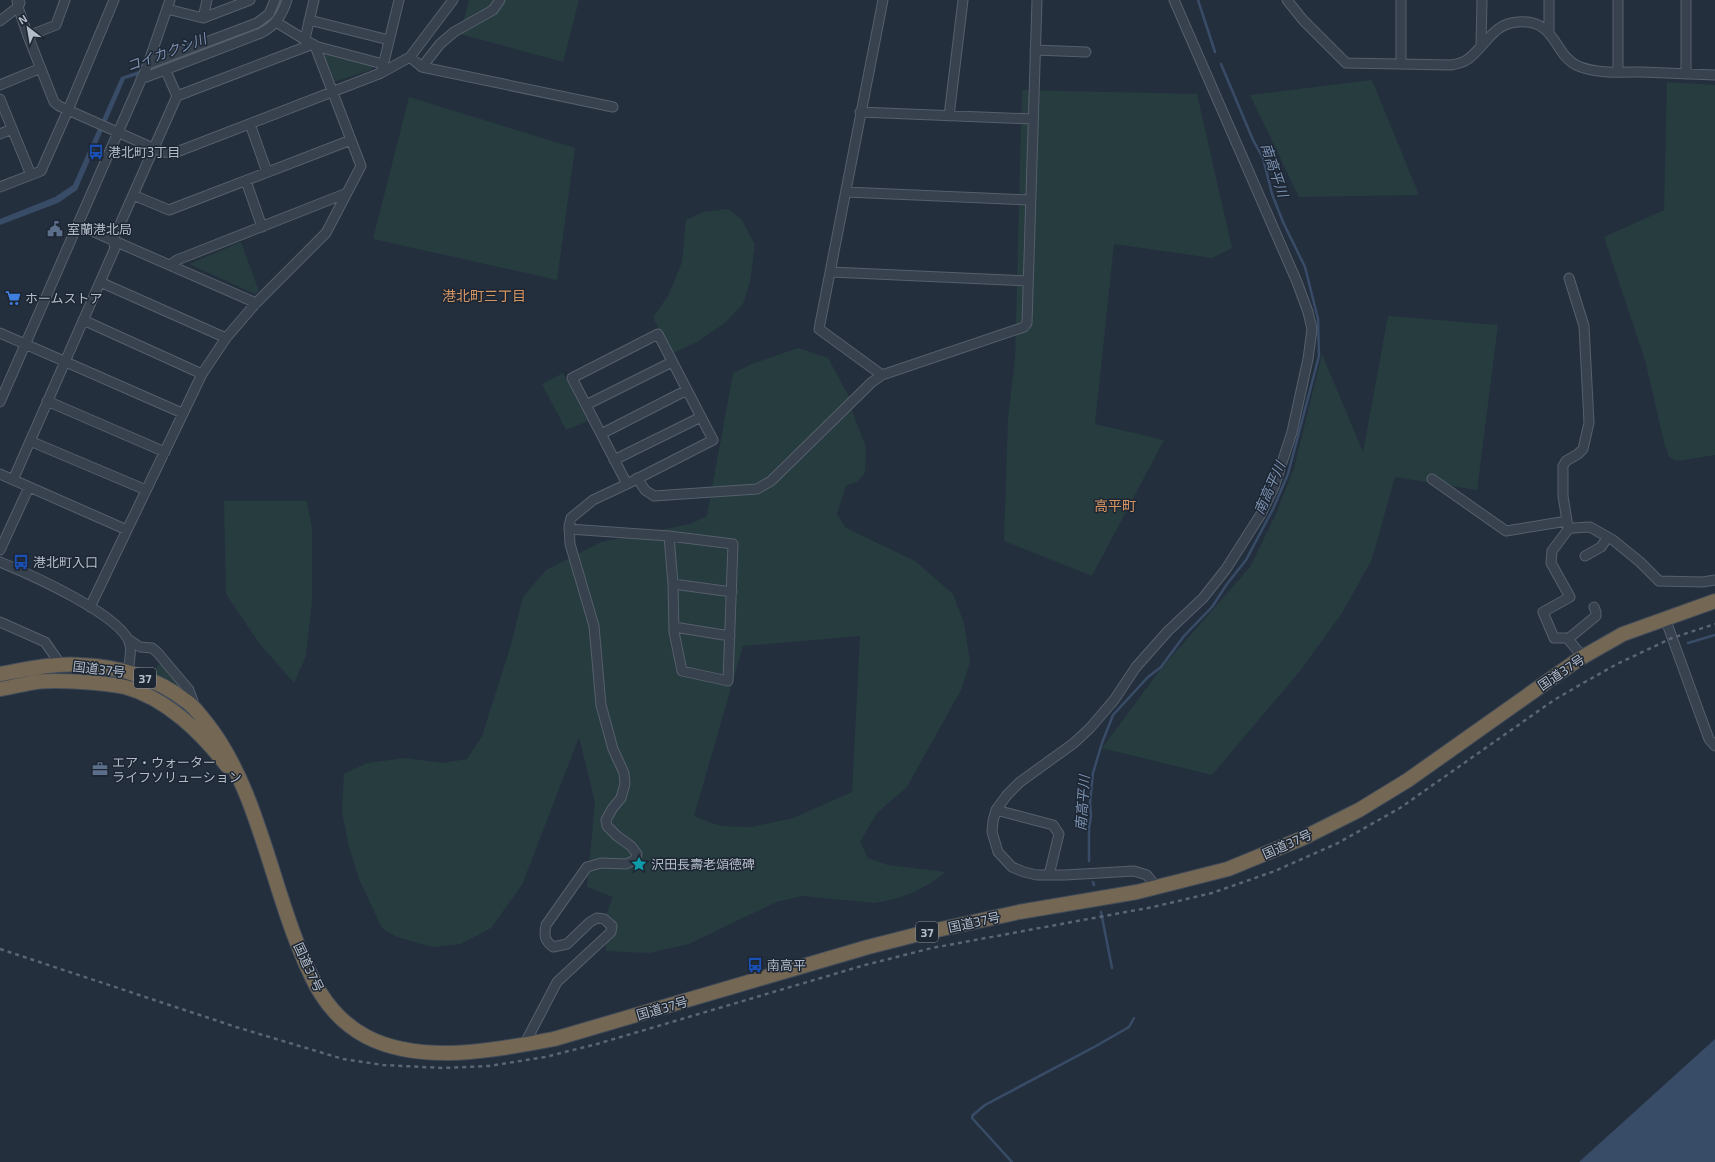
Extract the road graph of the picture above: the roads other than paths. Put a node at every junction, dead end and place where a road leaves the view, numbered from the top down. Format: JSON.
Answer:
{"nodes":[{"id":1,"x":65,"y":0,"type":"edge"},
{"id":2,"x":114,"y":0,"type":"edge"},
{"id":3,"x":207,"y":0,"type":"edge"},
{"id":4,"x":250,"y":0,"type":"edge"},
{"id":5,"x":275,"y":0,"type":"edge"},
{"id":6,"x":287,"y":0,"type":"edge"},
{"id":7,"x":314,"y":0,"type":"edge"},
{"id":8,"x":399,"y":0,"type":"edge"},
{"id":9,"x":453,"y":0,"type":"edge"},
{"id":10,"x":500,"y":0,"type":"edge"},
{"id":11,"x":883,"y":0,"type":"edge"},
{"id":12,"x":962,"y":0,"type":"edge"},
{"id":13,"x":1037,"y":0,"type":"edge"},
{"id":14,"x":1174,"y":0,"type":"edge"},
{"id":15,"x":1287,"y":0,"type":"edge"},
{"id":16,"x":1401,"y":0,"type":"edge"},
{"id":17,"x":1482,"y":0,"type":"edge"},
{"id":18,"x":1549,"y":0,"type":"edge"},
{"id":19,"x":1618,"y":0,"type":"edge"},
{"id":20,"x":1686,"y":0,"type":"edge"},
{"id":21,"x":19,"y":2,"type":"edge"},
{"id":22,"x":168,"y":5,"type":"edge"},
{"id":23,"x":203,"y":18,"type":"junction"},
{"id":24,"x":308,"y":20,"type":"junction"},
{"id":25,"x":0,"y":21,"type":"edge"},
{"id":26,"x":276,"y":22,"type":"junction"},
{"id":27,"x":1549,"y":32,"type":"junction"},
{"id":28,"x":28,"y":36,"type":"junction"},
{"id":29,"x":305,"y":39,"type":"junction"},
{"id":30,"x":389,"y":40,"type":"junction"},
{"id":31,"x":314,"y":45,"type":"junction"},
{"id":32,"x":1482,"y":45,"type":"junction"},
{"id":33,"x":1035,"y":50,"type":"junction"},
{"id":34,"x":1086,"y":52,"type":"dead end"},
{"id":35,"x":410,"y":57,"type":"junction"},
{"id":36,"x":1401,"y":63,"type":"junction"},
{"id":37,"x":148,"y":64,"type":"junction"},
{"id":38,"x":422,"y":67,"type":"junction"},
{"id":39,"x":41,"y":68,"type":"junction"},
{"id":40,"x":382,"y":69,"type":"junction"},
{"id":41,"x":166,"y":71,"type":"junction"},
{"id":42,"x":1618,"y":72,"type":"junction"},
{"id":43,"x":1686,"y":74,"type":"junction"},
{"id":44,"x":1715,"y":75,"type":"edge"},
{"id":45,"x":141,"y":79,"type":"junction"},
{"id":46,"x":0,"y":85,"type":"edge"},
{"id":47,"x":334,"y":92,"type":"junction"},
{"id":48,"x":177,"y":96,"type":"junction"},
{"id":49,"x":0,"y":99,"type":"edge"},
{"id":50,"x":613,"y":107,"type":"dead end"},
{"id":51,"x":68,"y":110,"type":"junction"},
{"id":52,"x":860,"y":112,"type":"junction"},
{"id":53,"x":949,"y":116,"type":"junction"},
{"id":54,"x":1033,"y":119,"type":"junction"},
{"id":55,"x":250,"y":124,"type":"junction"},
{"id":56,"x":12,"y":129,"type":"junction"},
{"id":57,"x":118,"y":133,"type":"junction"},
{"id":58,"x":0,"y":134,"type":"edge"},
{"id":59,"x":351,"y":140,"type":"junction"},
{"id":60,"x":153,"y":148,"type":"junction"},
{"id":61,"x":268,"y":172,"type":"junction"},
{"id":62,"x":31,"y":175,"type":"junction"},
{"id":63,"x":246,"y":181,"type":"junction"},
{"id":64,"x":0,"y":187,"type":"edge"},
{"id":65,"x":846,"y":192,"type":"junction"},
{"id":66,"x":346,"y":193,"type":"junction"},
{"id":67,"x":133,"y":195,"type":"junction"},
{"id":68,"x":1030,"y":200,"type":"junction"},
{"id":69,"x":78,"y":224,"type":"junction"},
{"id":70,"x":262,"y":227,"type":"junction"},
{"id":71,"x":113,"y":240,"type":"junction"},
{"id":72,"x":170,"y":265,"type":"junction"},
{"id":73,"x":831,"y":272,"type":"junction"},
{"id":74,"x":1569,"y":278,"type":"dead end"},
{"id":75,"x":1028,"y":281,"type":"junction"},
{"id":76,"x":100,"y":282,"type":"junction"},
{"id":77,"x":256,"y":303,"type":"junction"},
{"id":78,"x":82,"y":320,"type":"junction"},
{"id":79,"x":0,"y":333,"type":"edge"},
{"id":80,"x":226,"y":338,"type":"junction"},
{"id":81,"x":26,"y":345,"type":"junction"},
{"id":82,"x":64,"y":361,"type":"junction"},
{"id":83,"x":672,"y":362,"type":"junction"},
{"id":84,"x":202,"y":374,"type":"junction"},
{"id":85,"x":882,"y":375,"type":"junction"},
{"id":86,"x":687,"y":390,"type":"junction"},
{"id":87,"x":47,"y":401,"type":"junction"},
{"id":88,"x":0,"y":402,"type":"edge"},
{"id":89,"x":586,"y":405,"type":"junction"},
{"id":90,"x":182,"y":413,"type":"junction"},
{"id":91,"x":701,"y":417,"type":"junction"},
{"id":92,"x":601,"y":434,"type":"junction"},
{"id":93,"x":30,"y":441,"type":"junction"},
{"id":94,"x":165,"y":452,"type":"junction"},
{"id":95,"x":614,"y":460,"type":"junction"},
{"id":96,"x":0,"y":474,"type":"edge"},
{"id":97,"x":637,"y":478,"type":"junction"},
{"id":98,"x":1432,"y":479,"type":"dead end"},
{"id":99,"x":13,"y":480,"type":"junction"},
{"id":100,"x":627,"y":484,"type":"junction"},
{"id":101,"x":29,"y":487,"type":"junction"},
{"id":102,"x":146,"y":490,"type":"junction"},
{"id":103,"x":1568,"y":524,"type":"junction"},
{"id":104,"x":569,"y":529,"type":"junction"},
{"id":105,"x":127,"y":530,"type":"junction"},
{"id":106,"x":669,"y":536,"type":"junction"},
{"id":107,"x":1608,"y":537,"type":"junction"},
{"id":108,"x":0,"y":550,"type":"edge"},
{"id":109,"x":1585,"y":556,"type":"dead end"},
{"id":110,"x":0,"y":562,"type":"edge"},
{"id":111,"x":1715,"y":580,"type":"edge"},
{"id":112,"x":673,"y":584,"type":"junction"},
{"id":113,"x":732,"y":592,"type":"junction"},
{"id":114,"x":1715,"y":601,"type":"edge"},
{"id":115,"x":90,"y":607,"type":"junction"},
{"id":116,"x":1594,"y":607,"type":"dead end"},
{"id":117,"x":1665,"y":618,"type":"junction"},
{"id":118,"x":1,"y":623,"type":"edge"},
{"id":119,"x":674,"y":627,"type":"junction"},
{"id":120,"x":730,"y":636,"type":"junction"},
{"id":121,"x":128,"y":639,"type":"junction"},
{"id":122,"x":1568,"y":639,"type":"junction"},
{"id":123,"x":1583,"y":657,"type":"junction"},
{"id":124,"x":61,"y":665,"type":"junction"},
{"id":125,"x":128,"y":672,"type":"junction"},
{"id":126,"x":0,"y":674,"type":"edge"},
{"id":127,"x":125,"y":687,"type":"junction"},
{"id":128,"x":0,"y":689,"type":"edge"},
{"id":129,"x":197,"y":711,"type":"junction"},
{"id":130,"x":1715,"y":746,"type":"edge"},
{"id":131,"x":241,"y":784,"type":"junction"},
{"id":132,"x":996,"y":810,"type":"junction"},
{"id":133,"x":1049,"y":875,"type":"junction"},
{"id":134,"x":1157,"y":888,"type":"junction"},
{"id":135,"x":524,"y":1045,"type":"junction"}],
"edges":[{"from":1,"to":28,"type":"street"},
{"from":2,"to":51,"type":"street"},
{"from":3,"to":23,"type":"street"},
{"from":4,"to":23,"type":"street"},
{"from":5,"to":37,"type":"street"},
{"from":6,"to":26,"type":"street"},
{"from":7,"to":24,"type":"street"},
{"from":8,"to":30,"type":"street"},
{"from":9,"to":35,"type":"street"},
{"from":10,"to":38,"type":"street"},
{"from":11,"to":52,"type":"street"},
{"from":12,"to":53,"type":"street"},
{"from":13,"to":33,"type":"street"},
{"from":14,"to":132,"type":"street"},
{"from":15,"to":36,"type":"street"},
{"from":16,"to":36,"type":"street"},
{"from":17,"to":32,"type":"street"},
{"from":18,"to":27,"type":"street"},
{"from":19,"to":42,"type":"street"},
{"from":20,"to":43,"type":"street"},
{"from":21,"to":25,"type":"street"},
{"from":21,"to":28,"type":"street"},
{"from":22,"to":23,"type":"street"},
{"from":22,"to":37,"type":"street"},
{"from":24,"to":29,"type":"street"},
{"from":24,"to":30,"type":"street"},
{"from":26,"to":29,"type":"street"},
{"from":26,"to":41,"type":"street"},
{"from":27,"to":32,"type":"street"},
{"from":27,"to":42,"type":"street"},
{"from":28,"to":39,"type":"street"},
{"from":29,"to":31,"type":"street"},
{"from":30,"to":40,"type":"street"},
{"from":31,"to":40,"type":"street"},
{"from":31,"to":47,"type":"street"},
{"from":31,"to":48,"type":"street"},
{"from":32,"to":36,"type":"street"},
{"from":33,"to":34,"type":"street"},
{"from":33,"to":54,"type":"street"},
{"from":35,"to":38,"type":"street"},
{"from":35,"to":40,"type":"street"},
{"from":37,"to":45,"type":"street"},
{"from":38,"to":50,"type":"street"},
{"from":39,"to":46,"type":"street"},
{"from":39,"to":51,"type":"street"},
{"from":40,"to":47,"type":"street"},
{"from":41,"to":45,"type":"street"},
{"from":41,"to":48,"type":"street"},
{"from":42,"to":43,"type":"street"},
{"from":43,"to":44,"type":"street"},
{"from":45,"to":57,"type":"street"},
{"from":47,"to":55,"type":"street"},
{"from":47,"to":59,"type":"street"},
{"from":48,"to":60,"type":"street"},
{"from":49,"to":56,"type":"street"},
{"from":51,"to":57,"type":"street"},
{"from":51,"to":62,"type":"street"},
{"from":52,"to":53,"type":"street"},
{"from":52,"to":65,"type":"street"},
{"from":53,"to":54,"type":"street"},
{"from":54,"to":68,"type":"street"},
{"from":55,"to":60,"type":"street"},
{"from":55,"to":61,"type":"street"},
{"from":56,"to":58,"type":"street"},
{"from":56,"to":62,"type":"street"},
{"from":57,"to":60,"type":"street"},
{"from":57,"to":69,"type":"street"},
{"from":59,"to":61,"type":"street"},
{"from":59,"to":66,"type":"street"},
{"from":60,"to":67,"type":"street"},
{"from":61,"to":63,"type":"street"},
{"from":62,"to":64,"type":"street"},
{"from":63,"to":67,"type":"street"},
{"from":63,"to":70,"type":"street"},
{"from":65,"to":68,"type":"street"},
{"from":65,"to":73,"type":"street"},
{"from":66,"to":70,"type":"street"},
{"from":66,"to":77,"type":"street"},
{"from":67,"to":71,"type":"street"},
{"from":68,"to":75,"type":"street"},
{"from":69,"to":71,"type":"street"},
{"from":69,"to":81,"type":"street"},
{"from":70,"to":72,"type":"street"},
{"from":71,"to":72,"type":"street"},
{"from":71,"to":76,"type":"street"},
{"from":72,"to":77,"type":"street"},
{"from":73,"to":75,"type":"street"},
{"from":73,"to":85,"type":"street"},
{"from":74,"to":103,"type":"street"},
{"from":75,"to":85,"type":"street"},
{"from":76,"to":78,"type":"street"},
{"from":76,"to":80,"type":"street"},
{"from":77,"to":80,"type":"street"},
{"from":78,"to":82,"type":"street"},
{"from":78,"to":84,"type":"street"},
{"from":79,"to":81,"type":"street"},
{"from":80,"to":84,"type":"street"},
{"from":81,"to":82,"type":"street"},
{"from":81,"to":88,"type":"street"},
{"from":82,"to":87,"type":"street"},
{"from":82,"to":90,"type":"street"},
{"from":83,"to":86,"type":"street"},
{"from":83,"to":89,"type":"street"},
{"from":83,"to":89,"type":"street"},
{"from":84,"to":90,"type":"street"},
{"from":85,"to":97,"type":"street"},
{"from":86,"to":91,"type":"street"},
{"from":86,"to":92,"type":"street"},
{"from":87,"to":93,"type":"street"},
{"from":87,"to":94,"type":"street"},
{"from":89,"to":92,"type":"street"},
{"from":90,"to":94,"type":"street"},
{"from":91,"to":95,"type":"street"},
{"from":91,"to":97,"type":"street"},
{"from":92,"to":95,"type":"street"},
{"from":93,"to":99,"type":"street"},
{"from":93,"to":102,"type":"street"},
{"from":94,"to":102,"type":"street"},
{"from":95,"to":100,"type":"street"},
{"from":96,"to":99,"type":"street"},
{"from":97,"to":100,"type":"street"},
{"from":98,"to":103,"type":"street"},
{"from":99,"to":101,"type":"street"},
{"from":100,"to":104,"type":"street"},
{"from":101,"to":105,"type":"street"},
{"from":101,"to":108,"type":"street"},
{"from":102,"to":105,"type":"street"},
{"from":103,"to":107,"type":"street"},
{"from":103,"to":122,"type":"street"},
{"from":104,"to":106,"type":"street"},
{"from":104,"to":135,"type":"street"},
{"from":105,"to":115,"type":"street"},
{"from":106,"to":112,"type":"street"},
{"from":106,"to":113,"type":"street"},
{"from":107,"to":109,"type":"street"},
{"from":107,"to":111,"type":"street"},
{"from":110,"to":115,"type":"street"},
{"from":112,"to":113,"type":"street"},
{"from":112,"to":119,"type":"street"},
{"from":113,"to":120,"type":"street"},
{"from":114,"to":117,"type":"highway","name":"国道37号","number":"37"},
{"from":115,"to":121,"type":"street"},
{"from":116,"to":122,"type":"street"},
{"from":117,"to":123,"type":"highway","name":"国道37号","number":"37"},
{"from":117,"to":130,"type":"street"},
{"from":118,"to":124,"type":"street"},
{"from":119,"to":120,"type":"street"},
{"from":119,"to":120,"type":"street"},
{"from":121,"to":125,"type":"street"},
{"from":121,"to":129,"type":"street"},
{"from":122,"to":123,"type":"street"},
{"from":123,"to":134,"type":"highway","name":"国道37号","number":"37"},
{"from":124,"to":125,"type":"highway","name":"国道37号","number":"37"},
{"from":124,"to":126,"type":"highway","name":"国道37号","number":"37"},
{"from":125,"to":127,"type":"street"},
{"from":125,"to":129,"type":"highway","name":"国道37号","number":"37"},
{"from":127,"to":128,"type":"highway","name":"国道37号","number":"37"},
{"from":127,"to":131,"type":"highway","name":"国道37号","number":"37"},
{"from":129,"to":131,"type":"highway","name":"国道37号","number":"37"},
{"from":131,"to":135,"type":"highway","name":"国道37号","number":"37"},
{"from":132,"to":133,"type":"street"},
{"from":132,"to":133,"type":"street"},
{"from":133,"to":134,"type":"street"},
{"from":134,"to":135,"type":"highway","name":"国道37号","number":"37"}]}
